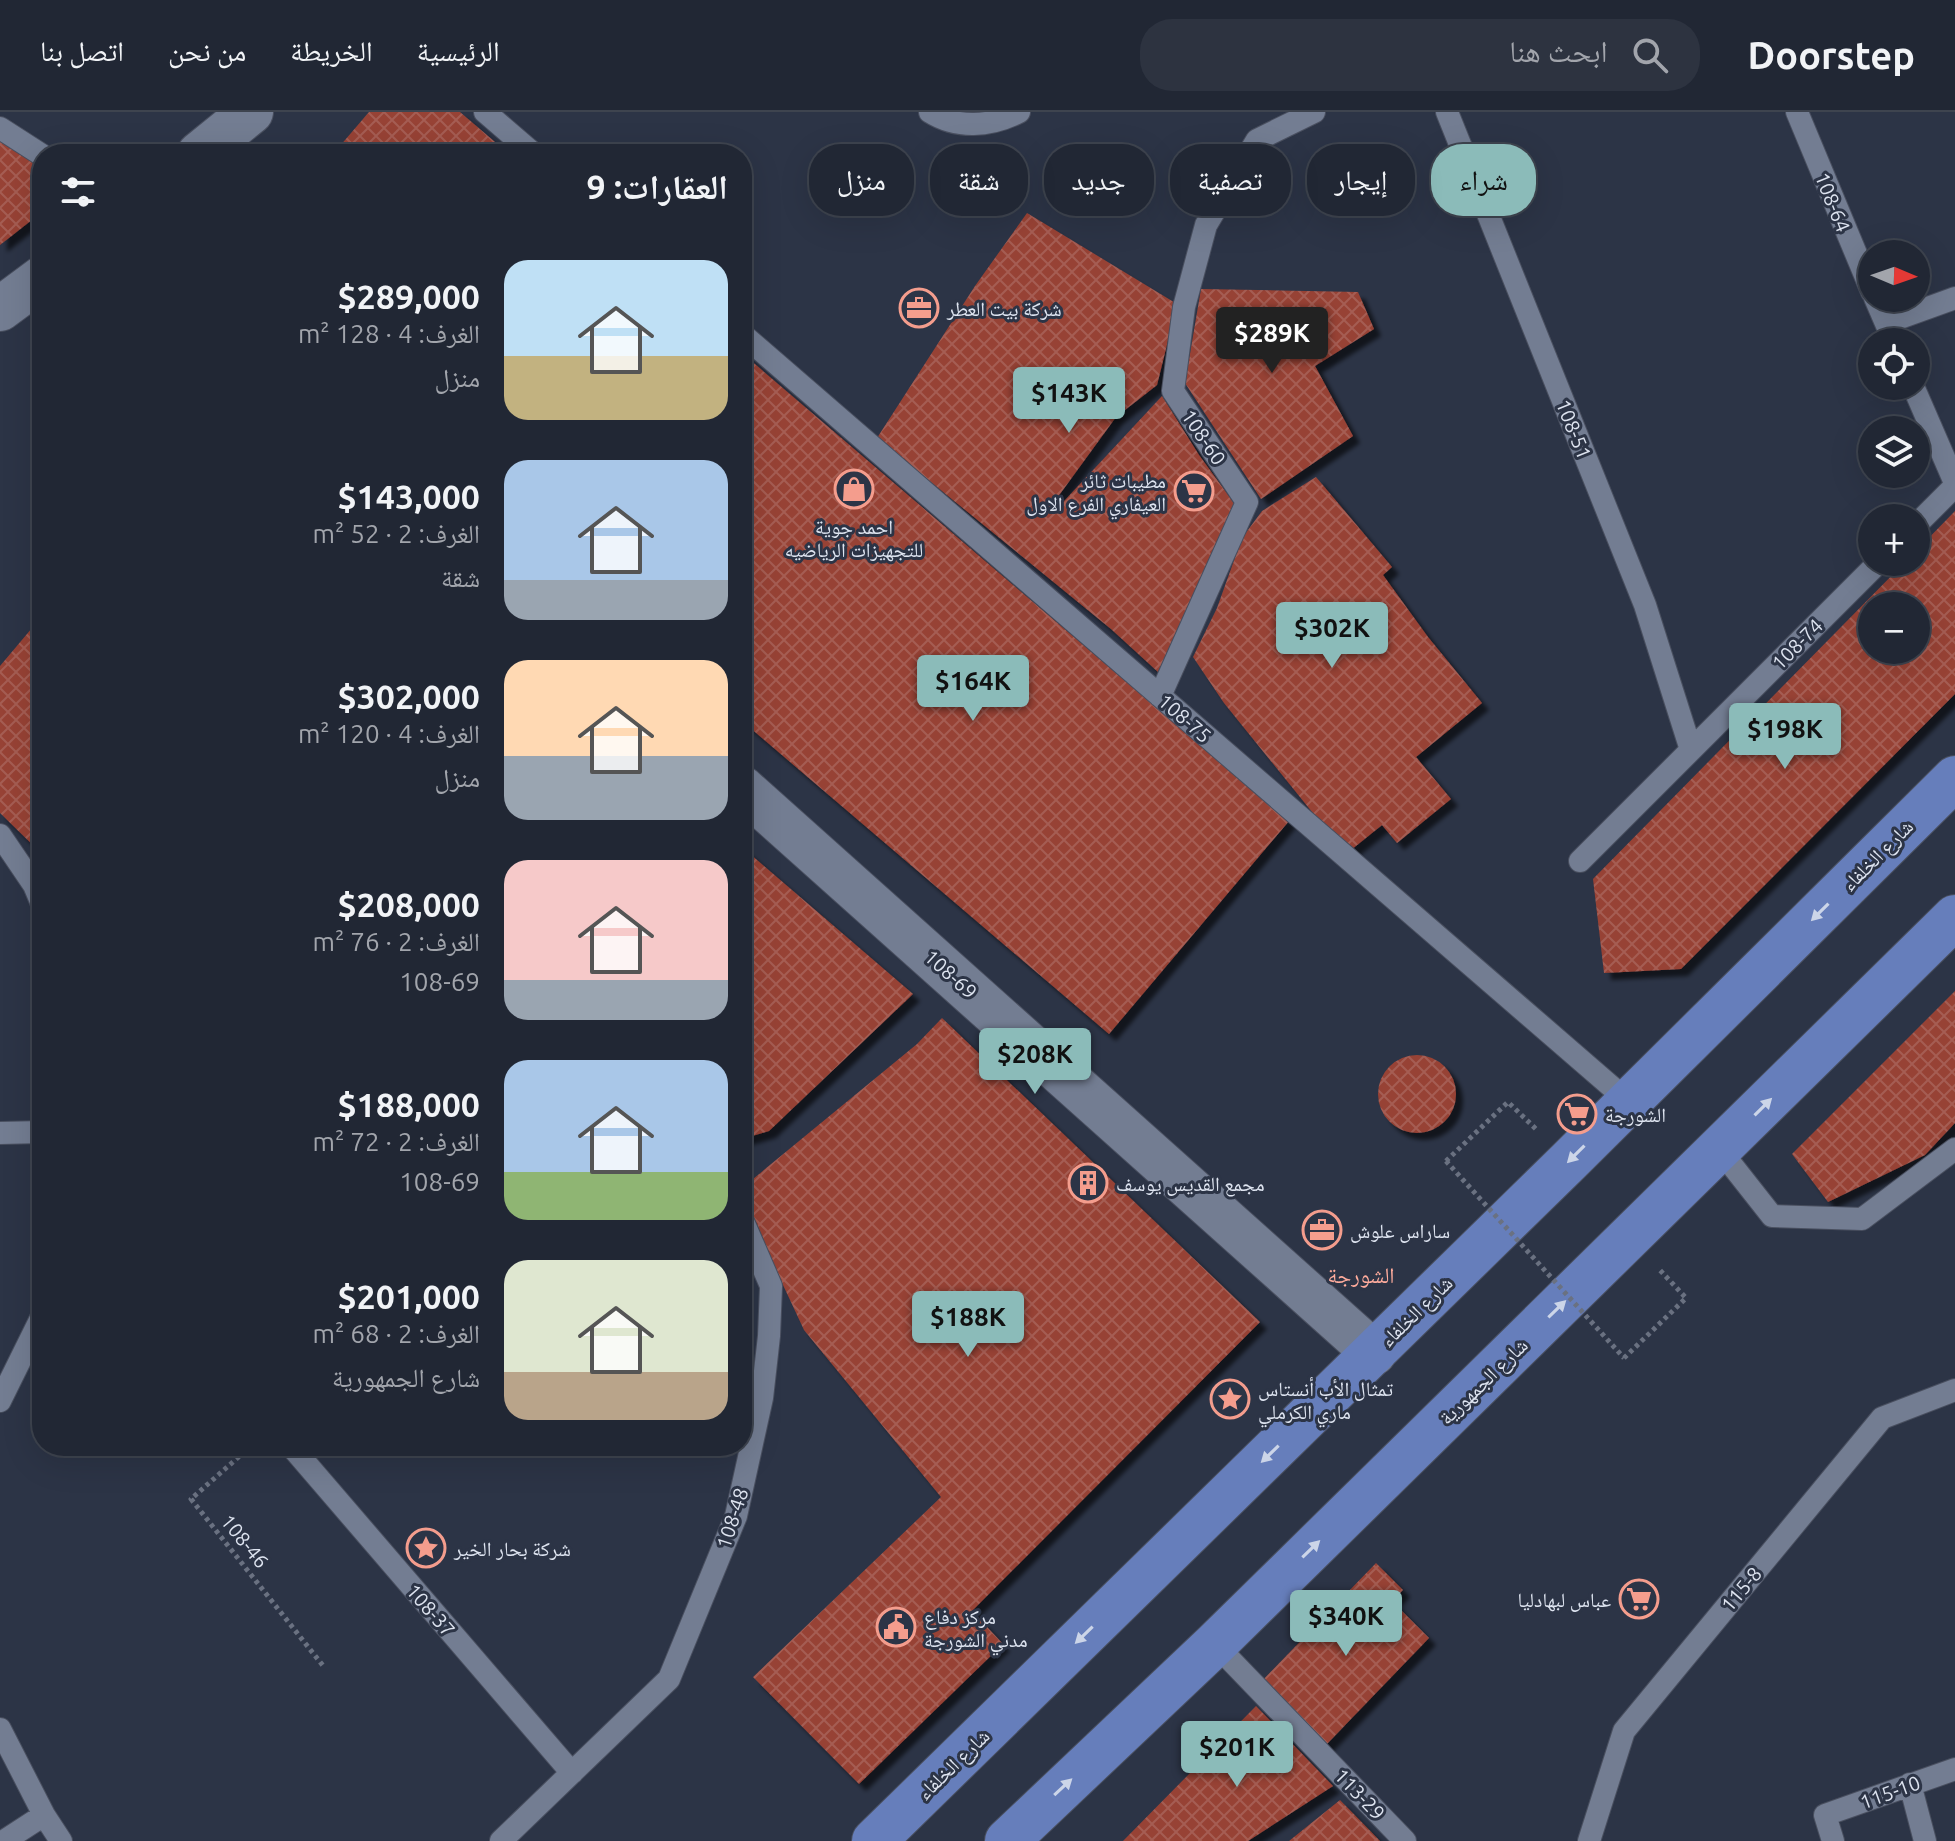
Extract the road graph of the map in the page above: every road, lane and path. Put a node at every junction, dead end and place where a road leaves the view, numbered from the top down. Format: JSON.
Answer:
{"nodes":[{"id":1,"x":251,"y":112,"type":"edge"},
{"id":2,"x":485,"y":112,"type":"edge"},
{"id":3,"x":930,"y":112,"type":"edge"},
{"id":4,"x":1019,"y":112,"type":"edge"},
{"id":5,"x":1314,"y":112,"type":"edge"},
{"id":6,"x":1447,"y":112,"type":"edge"},
{"id":7,"x":1797,"y":112,"type":"edge"},
{"id":8,"x":0,"y":128,"type":"edge"},
{"id":9,"x":211,"y":144,"type":"edge"},
{"id":10,"x":522,"y":144,"type":"edge"},
{"id":11,"x":32,"y":149,"type":"edge"},
{"id":12,"x":1858,"y":258,"type":"edge"},
{"id":13,"x":32,"y":285,"type":"edge"},
{"id":14,"x":1955,"y":298,"type":"edge"},
{"id":15,"x":0,"y":309,"type":"edge"},
{"id":16,"x":1899,"y":328,"type":"edge"},
{"id":17,"x":752,"y":343,"type":"edge"},
{"id":18,"x":1919,"y":400,"type":"edge"},
{"id":19,"x":1955,"y":485,"type":"edge"},
{"id":20,"x":1930,"y":511,"type":"edge"},
{"id":21,"x":1865,"y":576,"type":"edge"},
{"id":22,"x":1160,"y":696,"type":"junction"},
{"id":23,"x":1691,"y":750,"type":"junction"},
{"id":24,"x":1955,"y":778,"type":"edge"},
{"id":25,"x":752,"y":797,"type":"edge"},
{"id":26,"x":0,"y":835,"type":"edge"},
{"id":27,"x":1580,"y":861,"type":"dead end"},
{"id":28,"x":32,"y":878,"type":"edge"},
{"id":29,"x":1955,"y":917,"type":"edge"},
{"id":30,"x":1628,"y":1101,"type":"junction"},
{"id":31,"x":1508,"y":1102,"type":"dead end"},
{"id":32,"x":32,"y":1132,"type":"edge"},
{"id":33,"x":0,"y":1133,"type":"edge"},
{"id":34,"x":1955,"y":1149,"type":"edge"},
{"id":35,"x":1720,"y":1150,"type":"junction"},
{"id":36,"x":752,"y":1242,"type":"edge"},
{"id":37,"x":1686,"y":1298,"type":"dead end"},
{"id":38,"x":32,"y":1336,"type":"edge"},
{"id":39,"x":1374,"y":1353,"type":"junction"},
{"id":40,"x":1955,"y":1390,"type":"edge"},
{"id":41,"x":0,"y":1401,"type":"edge"},
{"id":42,"x":752,"y":1443,"type":"edge"},
{"id":43,"x":240,"y":1456,"type":"edge"},
{"id":44,"x":300,"y":1456,"type":"edge"},
{"id":45,"x":749,"y":1456,"type":"edge"},
{"id":46,"x":1215,"y":1644,"type":"junction"},
{"id":47,"x":324,"y":1667,"type":"dead end"},
{"id":48,"x":0,"y":1729,"type":"edge"},
{"id":49,"x":1955,"y":1769,"type":"edge"},
{"id":50,"x":572,"y":1773,"type":"junction"},
{"id":51,"x":1910,"y":1784,"type":"junction"},
{"id":52,"x":44,"y":1815,"type":"junction"},
{"id":53,"x":4,"y":1841,"type":"edge"},
{"id":54,"x":61,"y":1841,"type":"edge"},
{"id":55,"x":501,"y":1841,"type":"edge"},
{"id":56,"x":874,"y":1841,"type":"edge"},
{"id":57,"x":1007,"y":1841,"type":"edge"},
{"id":58,"x":1405,"y":1841,"type":"edge"},
{"id":59,"x":1589,"y":1841,"type":"edge"},
{"id":60,"x":1833,"y":1841,"type":"edge"},
{"id":61,"x":1925,"y":1841,"type":"edge"}],
"edges":[{"from":1,"to":9,"type":"street"},
{"from":2,"to":10,"type":"lane"},
{"from":3,"to":4,"type":"lane"},
{"from":5,"to":22,"type":"lane","name":"108-60"},
{"from":6,"to":23,"type":"lane","name":"108-51"},
{"from":7,"to":12,"type":"lane","name":"108-64"},
{"from":8,"to":11,"type":"lane"},
{"from":13,"to":15,"type":"street"},
{"from":14,"to":16,"type":"lane"},
{"from":17,"to":22,"type":"lane","name":"108-75"},
{"from":18,"to":19,"type":"lane"},
{"from":19,"to":20,"type":"lane"},
{"from":21,"to":23,"type":"lane","name":"108-74"},
{"from":22,"to":30,"type":"lane","name":"108-75"},
{"from":23,"to":27,"type":"lane","name":"108-74"},
{"from":24,"to":30,"type":"main road","name":"شارع الخلفاء","one_way":true},
{"from":25,"to":39,"type":"street","name":"108-69"},
{"from":26,"to":28,"type":"lane"},
{"from":35,"to":29,"type":"main road","name":"شارع الجمهورية","one_way":true},
{"from":30,"to":39,"type":"main road","name":"شارع الخلفاء","one_way":true},
{"from":31,"to":37,"type":"path","bridge":true},
{"from":32,"to":33,"type":"lane"},
{"from":34,"to":35,"type":"lane"},
{"from":46,"to":35,"type":"main road","name":"شارع الجمهورية","one_way":true},
{"from":36,"to":42,"type":"lane","name":"108-48"},
{"from":38,"to":41,"type":"lane"},
{"from":39,"to":56,"type":"main road","name":"شارع الخلفاء","one_way":true},
{"from":40,"to":59,"type":"lane","name":"115-8"},
{"from":43,"to":47,"type":"path","name":"108-46"},
{"from":44,"to":50,"type":"lane","name":"108-37"},
{"from":45,"to":50,"type":"lane","name":"108-48"},
{"from":57,"to":46,"type":"main road","name":"شارع الجمهورية","one_way":true},
{"from":46,"to":58,"type":"lane","name":"113-29"},
{"from":48,"to":52,"type":"lane"},
{"from":49,"to":51,"type":"lane","name":"115-10"},
{"from":50,"to":55,"type":"lane","name":"108-48"},
{"from":51,"to":60,"type":"lane","name":"115-10"},
{"from":51,"to":61,"type":"lane"},
{"from":52,"to":53,"type":"lane"},
{"from":52,"to":54,"type":"lane"}]}
